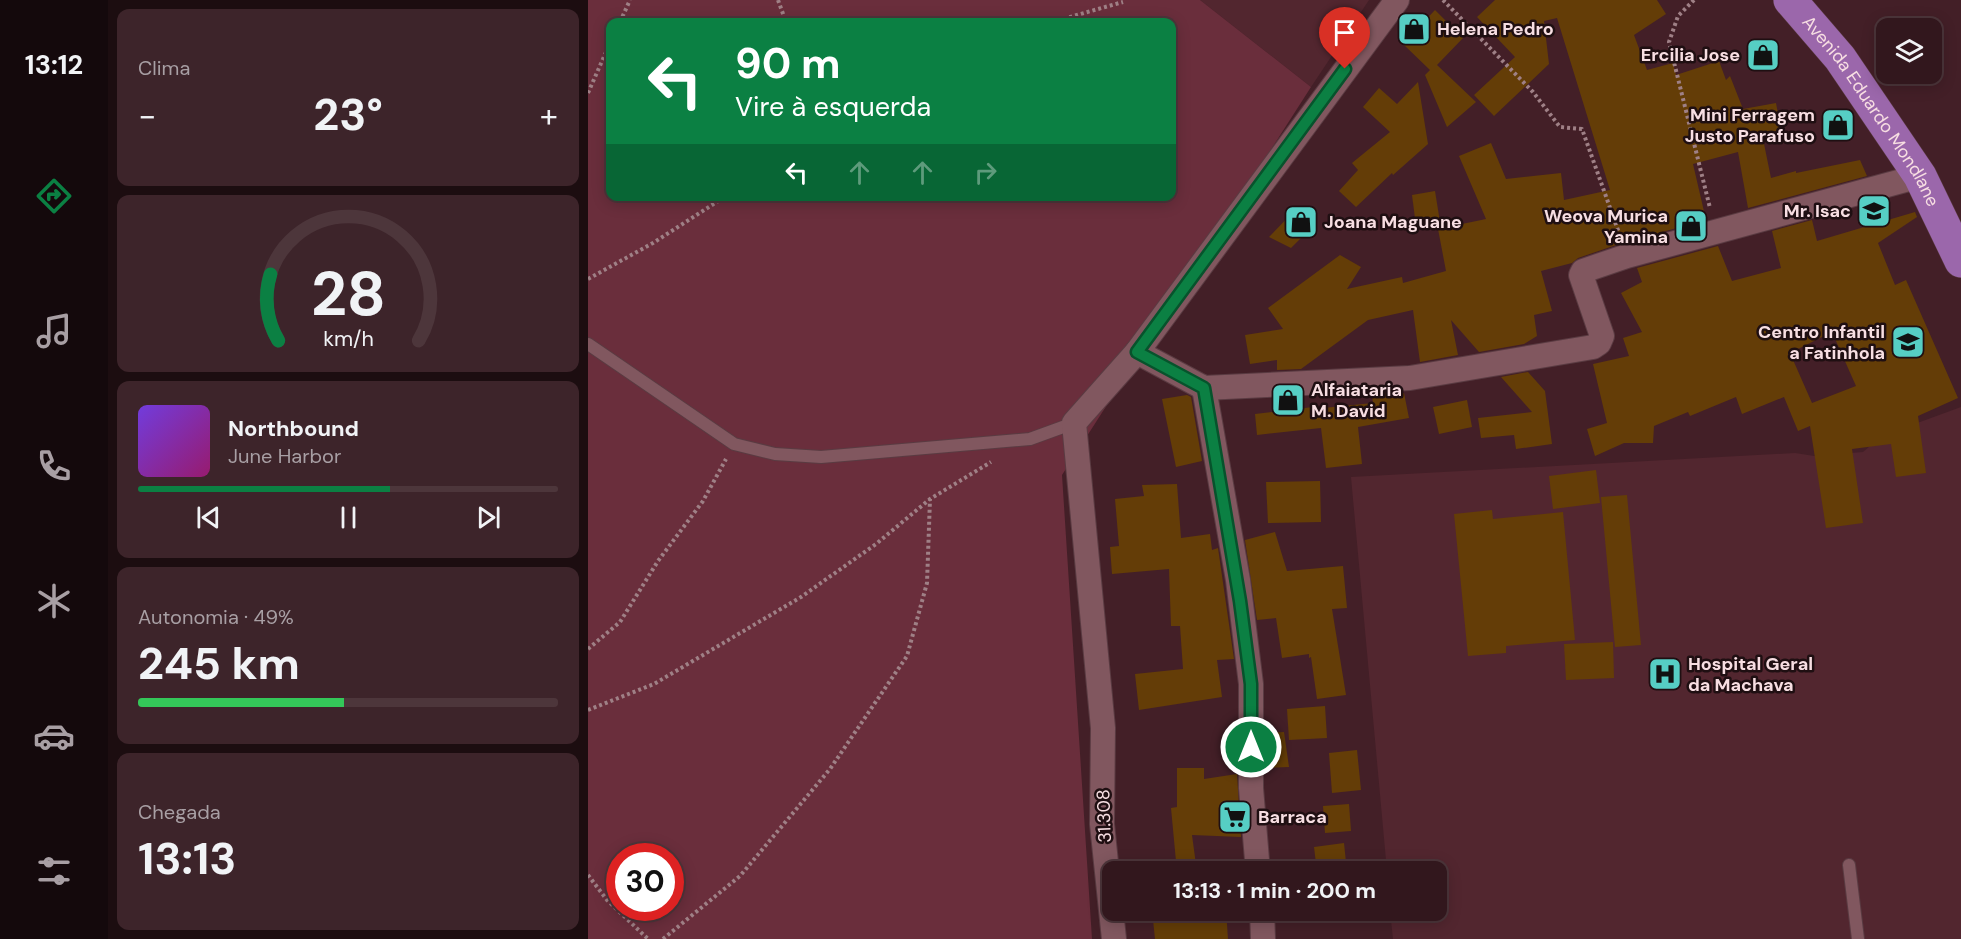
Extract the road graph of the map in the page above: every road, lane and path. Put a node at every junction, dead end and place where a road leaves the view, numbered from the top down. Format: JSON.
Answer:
{"nodes":[{"id":1,"x":630,"y":0,"type":"edge"},
{"id":2,"x":777,"y":0,"type":"edge"},
{"id":3,"x":1397,"y":0,"type":"edge"},
{"id":4,"x":1443,"y":0,"type":"edge"},
{"id":5,"x":1694,"y":0,"type":"edge"},
{"id":6,"x":1790,"y":0,"type":"edge"},
{"id":7,"x":1123,"y":2,"type":"dead end"},
{"id":8,"x":622,"y":18,"type":"edge"},
{"id":9,"x":784,"y":18,"type":"edge"},
{"id":10,"x":1066,"y":18,"type":"edge"},
{"id":11,"x":606,"y":52,"type":"edge"},
{"id":12,"x":588,"y":93,"type":"edge"},
{"id":13,"x":1920,"y":176,"type":"junction"},
{"id":14,"x":718,"y":201,"type":"edge"},
{"id":15,"x":1716,"y":232,"type":"junction"},
{"id":16,"x":1627,"y":256,"type":"junction"},
{"id":17,"x":1961,"y":261,"type":"edge"},
{"id":18,"x":588,"y":279,"type":"edge"},
{"id":19,"x":588,"y":344,"type":"edge"},
{"id":20,"x":1137,"y":352,"type":"junction"},
{"id":21,"x":1204,"y":388,"type":"junction"},
{"id":22,"x":1074,"y":423,"type":"junction"},
{"id":23,"x":1030,"y":439,"type":"junction"},
{"id":24,"x":734,"y":444,"type":"junction"},
{"id":25,"x":930,"y":499,"type":"junction"},
{"id":26,"x":588,"y":649,"type":"edge"},
{"id":27,"x":588,"y":710,"type":"edge"},
{"id":28,"x":1257,"y":861,"type":"edge"},
{"id":29,"x":1849,"y":865,"type":"dead end"},
{"id":30,"x":588,"y":875,"type":"edge"},
{"id":31,"x":1262,"y":921,"type":"edge"},
{"id":32,"x":648,"y":939,"type":"edge"},
{"id":33,"x":663,"y":939,"type":"edge"},
{"id":34,"x":1114,"y":939,"type":"edge"},
{"id":35,"x":1263,"y":939,"type":"edge"},
{"id":36,"x":1858,"y":939,"type":"edge"}],
"edges":[{"from":1,"to":8,"type":"path"},
{"from":2,"to":9,"type":"path"},
{"from":3,"to":20,"type":"street"},
{"from":4,"to":16,"type":"path"},
{"from":5,"to":15,"type":"path"},
{"from":6,"to":13,"type":"main road","name":"Avenida Eduardo Mondlane"},
{"from":7,"to":10,"type":"path"},
{"from":11,"to":12,"type":"path"},
{"from":13,"to":15,"type":"street"},
{"from":13,"to":17,"type":"main road","name":"Avenida Eduardo Mondlane"},
{"from":14,"to":18,"type":"path"},
{"from":15,"to":16,"type":"street"},
{"from":16,"to":21,"type":"street"},
{"from":19,"to":24,"type":"lane"},
{"from":20,"to":21,"type":"street"},
{"from":20,"to":22,"type":"street"},
{"from":21,"to":28,"type":"street"},
{"from":22,"to":23,"type":"lane"},
{"from":22,"to":34,"type":"street","name":"31.308"},
{"from":23,"to":24,"type":"lane"},
{"from":23,"to":25,"type":"path"},
{"from":24,"to":26,"type":"path"},
{"from":25,"to":27,"type":"path"},
{"from":25,"to":33,"type":"path"},
{"from":29,"to":36,"type":"lane"},
{"from":30,"to":32,"type":"path"},
{"from":31,"to":35,"type":"street"}]}
